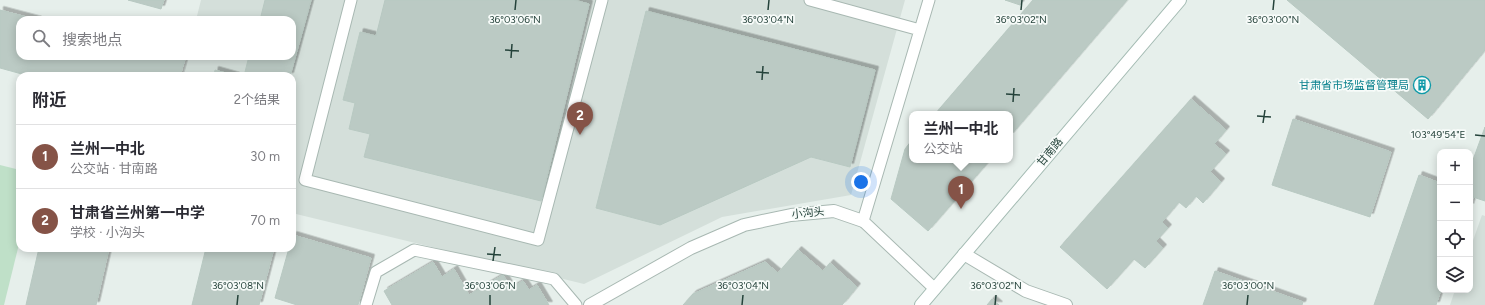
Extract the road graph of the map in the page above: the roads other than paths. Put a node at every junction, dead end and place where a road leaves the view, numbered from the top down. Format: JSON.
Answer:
{"nodes":[{"id":1,"x":351,"y":0,"type":"edge"},
{"id":2,"x":602,"y":0,"type":"edge"},
{"id":3,"x":810,"y":0,"type":"edge"},
{"id":4,"x":929,"y":0,"type":"edge"},
{"id":5,"x":1180,"y":0,"type":"edge"},
{"id":6,"x":920,"y":30,"type":"junction"},
{"id":7,"x":863,"y":221,"type":"junction"},
{"id":8,"x":964,"y":254,"type":"junction"},
{"id":9,"x":935,"y":289,"type":"junction"},
{"id":10,"x":366,"y":305,"type":"edge"},
{"id":11,"x":576,"y":305,"type":"edge"},
{"id":12,"x":590,"y":305,"type":"edge"},
{"id":13,"x":921,"y":305,"type":"edge"},
{"id":14,"x":1066,"y":305,"type":"edge"}],
"edges":[{"from":1,"to":2,"type":"lane"},
{"from":3,"to":6,"type":"lane"},
{"from":4,"to":6,"type":"lane"},
{"from":5,"to":8,"type":"street","name":"甘南路"},
{"from":6,"to":7,"type":"lane"},
{"from":7,"to":9,"type":"lane"},
{"from":7,"to":12,"type":"street","name":"小沟头"},
{"from":8,"to":9,"type":"street","name":"甘南路"},
{"from":8,"to":14,"type":"street"},
{"from":9,"to":13,"type":"street","name":"甘南路"},
{"from":10,"to":11,"type":"lane"}]}
